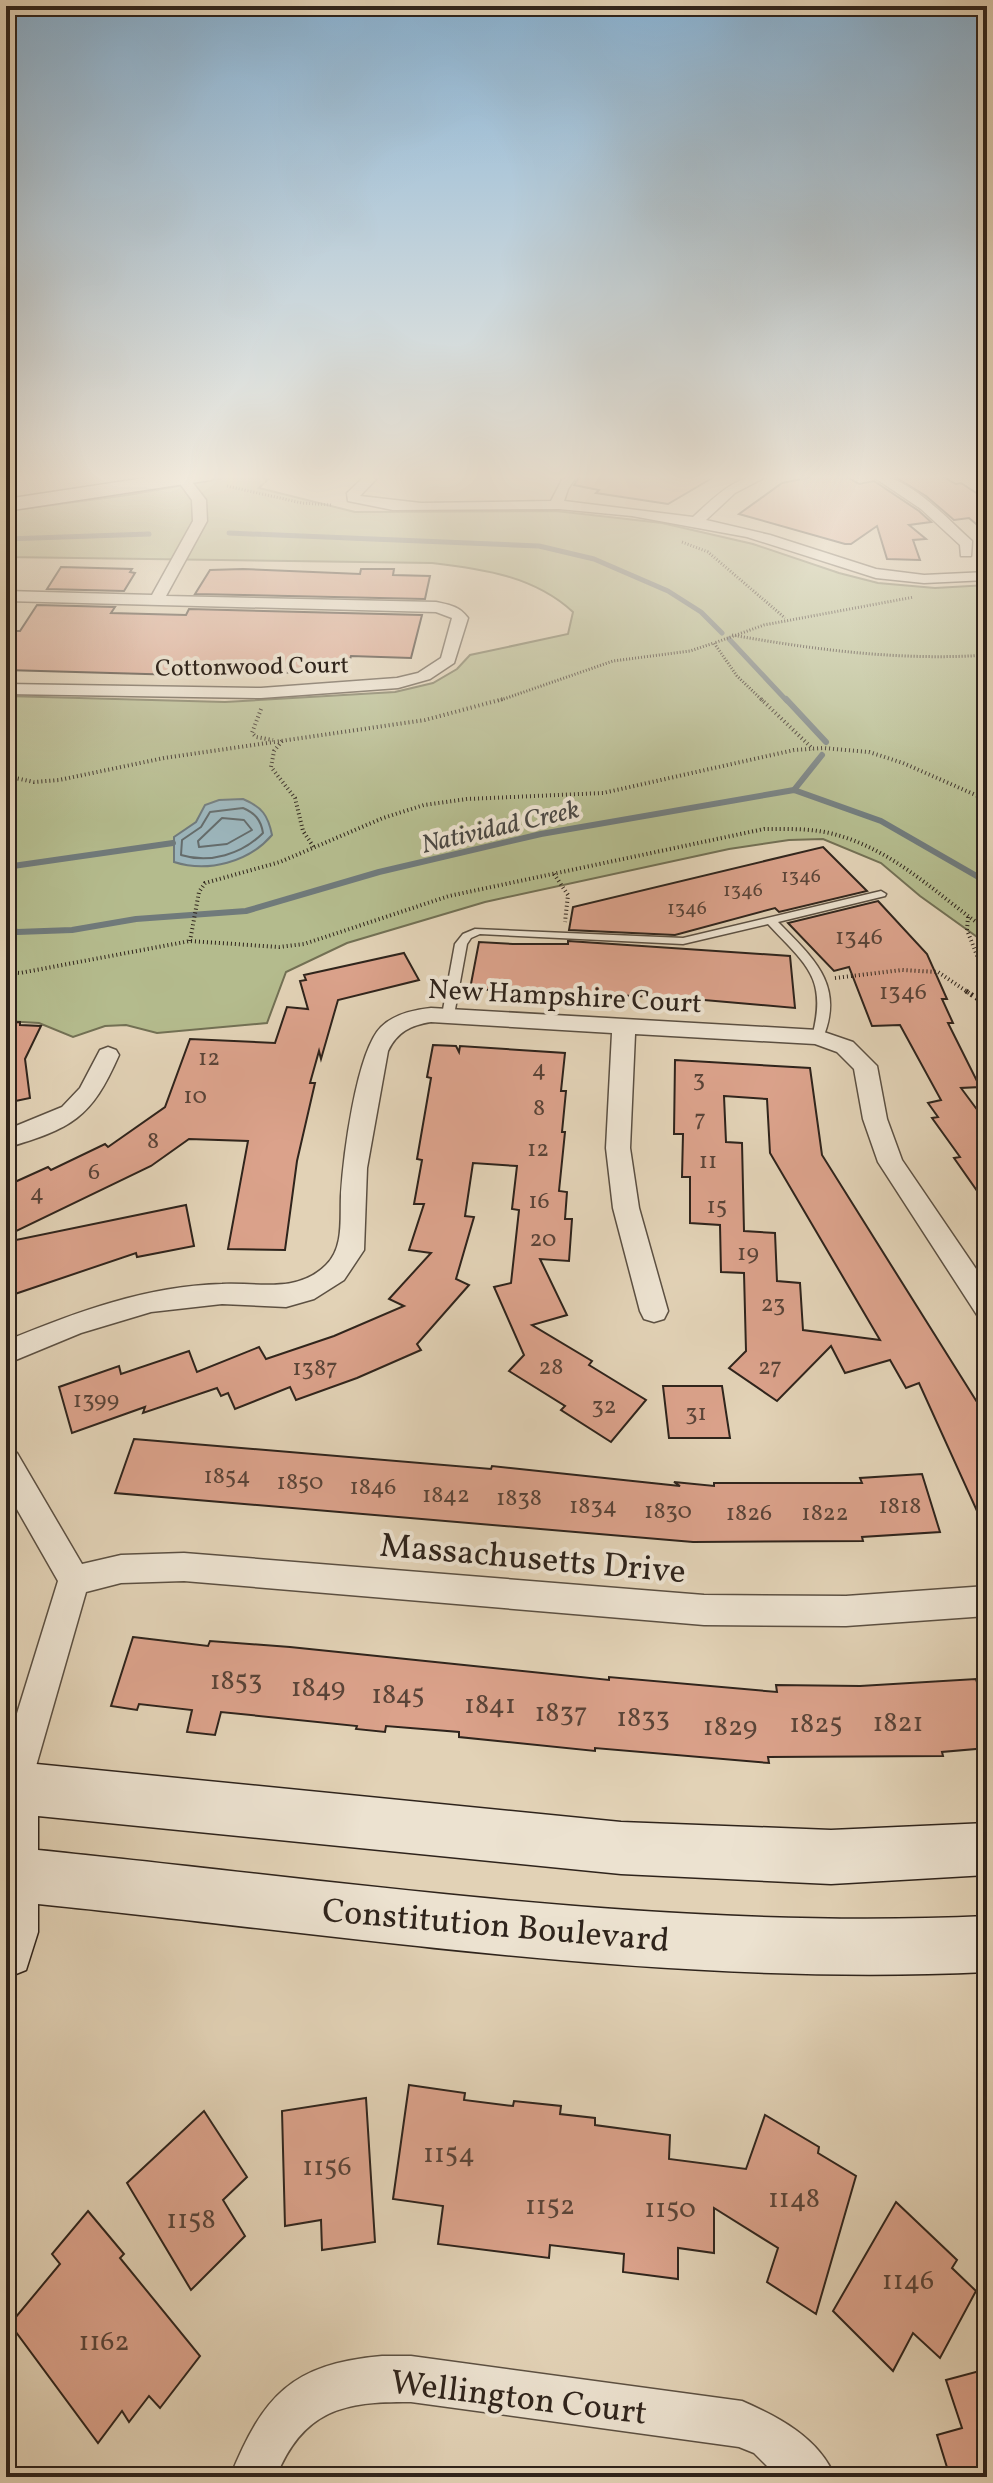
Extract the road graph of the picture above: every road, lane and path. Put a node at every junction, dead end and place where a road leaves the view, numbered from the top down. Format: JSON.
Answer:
{"nodes":[{"id":1,"x":161,"y":590,"type":"edge"},
{"id":2,"x":752,"y":590,"type":"edge"},
{"id":3,"x":928,"y":595,"type":"dead end"},
{"id":4,"x":6,"y":596,"type":"edge"},
{"id":5,"x":157,"y":599,"type":"junction"},
{"id":6,"x":785,"y":618,"type":"junction"},
{"id":7,"x":731,"y":635,"type":"junction"},
{"id":8,"x":714,"y":643,"type":"junction"},
{"id":9,"x":987,"y":655,"type":"edge"},
{"id":10,"x":6,"y":689,"type":"edge"},
{"id":11,"x":266,"y":693,"type":"junction"},
{"id":12,"x":282,"y":741,"type":"junction"},
{"id":13,"x":813,"y":749,"type":"junction"},
{"id":14,"x":6,"y":776,"type":"edge"},
{"id":15,"x":987,"y":800,"type":"edge"},
{"id":16,"x":315,"y":849,"type":"junction"},
{"id":17,"x":554,"y":874,"type":"junction"},
{"id":18,"x":881,"y":894,"type":"dead end"},
{"id":19,"x":968,"y":917,"type":"junction"},
{"id":20,"x":770,"y":920,"type":"junction"},
{"id":21,"x":987,"y":930,"type":"edge"},
{"id":22,"x":564,"y":935,"type":"junction"},
{"id":23,"x":190,"y":941,"type":"junction"},
{"id":24,"x":6,"y":972,"type":"edge"},
{"id":25,"x":821,"y":979,"type":"junction"},
{"id":26,"x":987,"y":981,"type":"edge"},
{"id":27,"x":987,"y":1005,"type":"edge"},
{"id":28,"x":448,"y":1015,"type":"junction"},
{"id":29,"x":624,"y":1026,"type":"junction"},
{"id":30,"x":818,"y":1037,"type":"junction"},
{"id":31,"x":108,"y":1055,"type":"dead end"},
{"id":32,"x":6,"y":1139,"type":"edge"},
{"id":33,"x":987,"y":1307,"type":"edge"},
{"id":34,"x":654,"y":1311,"type":"dead end"},
{"id":35,"x":6,"y":1353,"type":"edge"},
{"id":36,"x":6,"y":1462,"type":"edge"},
{"id":37,"x":74,"y":1580,"type":"junction"},
{"id":38,"x":987,"y":1601,"type":"edge"},
{"id":39,"x":8,"y":1792,"type":"edge"},
{"id":40,"x":987,"y":1849,"type":"edge"},
{"id":41,"x":9,"y":1874,"type":"edge"},
{"id":42,"x":987,"y":1944,"type":"edge"},
{"id":43,"x":6,"y":1950,"type":"edge"},
{"id":44,"x":253,"y":2477,"type":"edge"},
{"id":45,"x":812,"y":2477,"type":"edge"}],
"edges":[{"from":1,"to":5,"type":"street"},
{"from":2,"to":6,"type":"path"},
{"from":3,"to":6,"type":"path"},
{"from":4,"to":5,"type":"street"},
{"from":5,"to":11,"type":"street","name":"Cottonwood Court"},
{"from":6,"to":7,"type":"path"},
{"from":7,"to":8,"type":"path"},
{"from":7,"to":9,"type":"path"},
{"from":8,"to":12,"type":"path"},
{"from":8,"to":13,"type":"path"},
{"from":10,"to":11,"type":"street","name":"Cottonwood Court"},
{"from":11,"to":12,"type":"path"},
{"from":12,"to":14,"type":"path"},
{"from":12,"to":16,"type":"path"},
{"from":13,"to":15,"type":"path"},
{"from":13,"to":16,"type":"path"},
{"from":16,"to":23,"type":"path"},
{"from":17,"to":19,"type":"path"},
{"from":17,"to":22,"type":"path"},
{"from":17,"to":23,"type":"path"},
{"from":18,"to":20,"type":"lane"},
{"from":19,"to":21,"type":"path"},
{"from":19,"to":26,"type":"path"},
{"from":20,"to":22,"type":"lane"},
{"from":20,"to":25,"type":"lane"},
{"from":22,"to":28,"type":"lane"},
{"from":23,"to":24,"type":"path"},
{"from":25,"to":27,"type":"path"},
{"from":25,"to":30,"type":"lane"},
{"from":28,"to":29,"type":"street","name":"New Hampshire Court"},
{"from":28,"to":35,"type":"street","name":"New Hampshire Court"},
{"from":29,"to":30,"type":"street","name":"New Hampshire Court"},
{"from":29,"to":34,"type":"street"},
{"from":30,"to":33,"type":"street","name":"New Hampshire Court"},
{"from":31,"to":32,"type":"street"},
{"from":36,"to":37,"type":"street"},
{"from":37,"to":38,"type":"street","name":"Massachusetts Drive"},
{"from":37,"to":39,"type":"street"},
{"from":39,"to":40,"type":"main road"},
{"from":39,"to":41,"type":"main road"},
{"from":41,"to":42,"type":"main road","name":"Constitution Boulevard"},
{"from":41,"to":43,"type":"main road"},
{"from":44,"to":45,"type":"street","name":"Wellington Court"}]}
